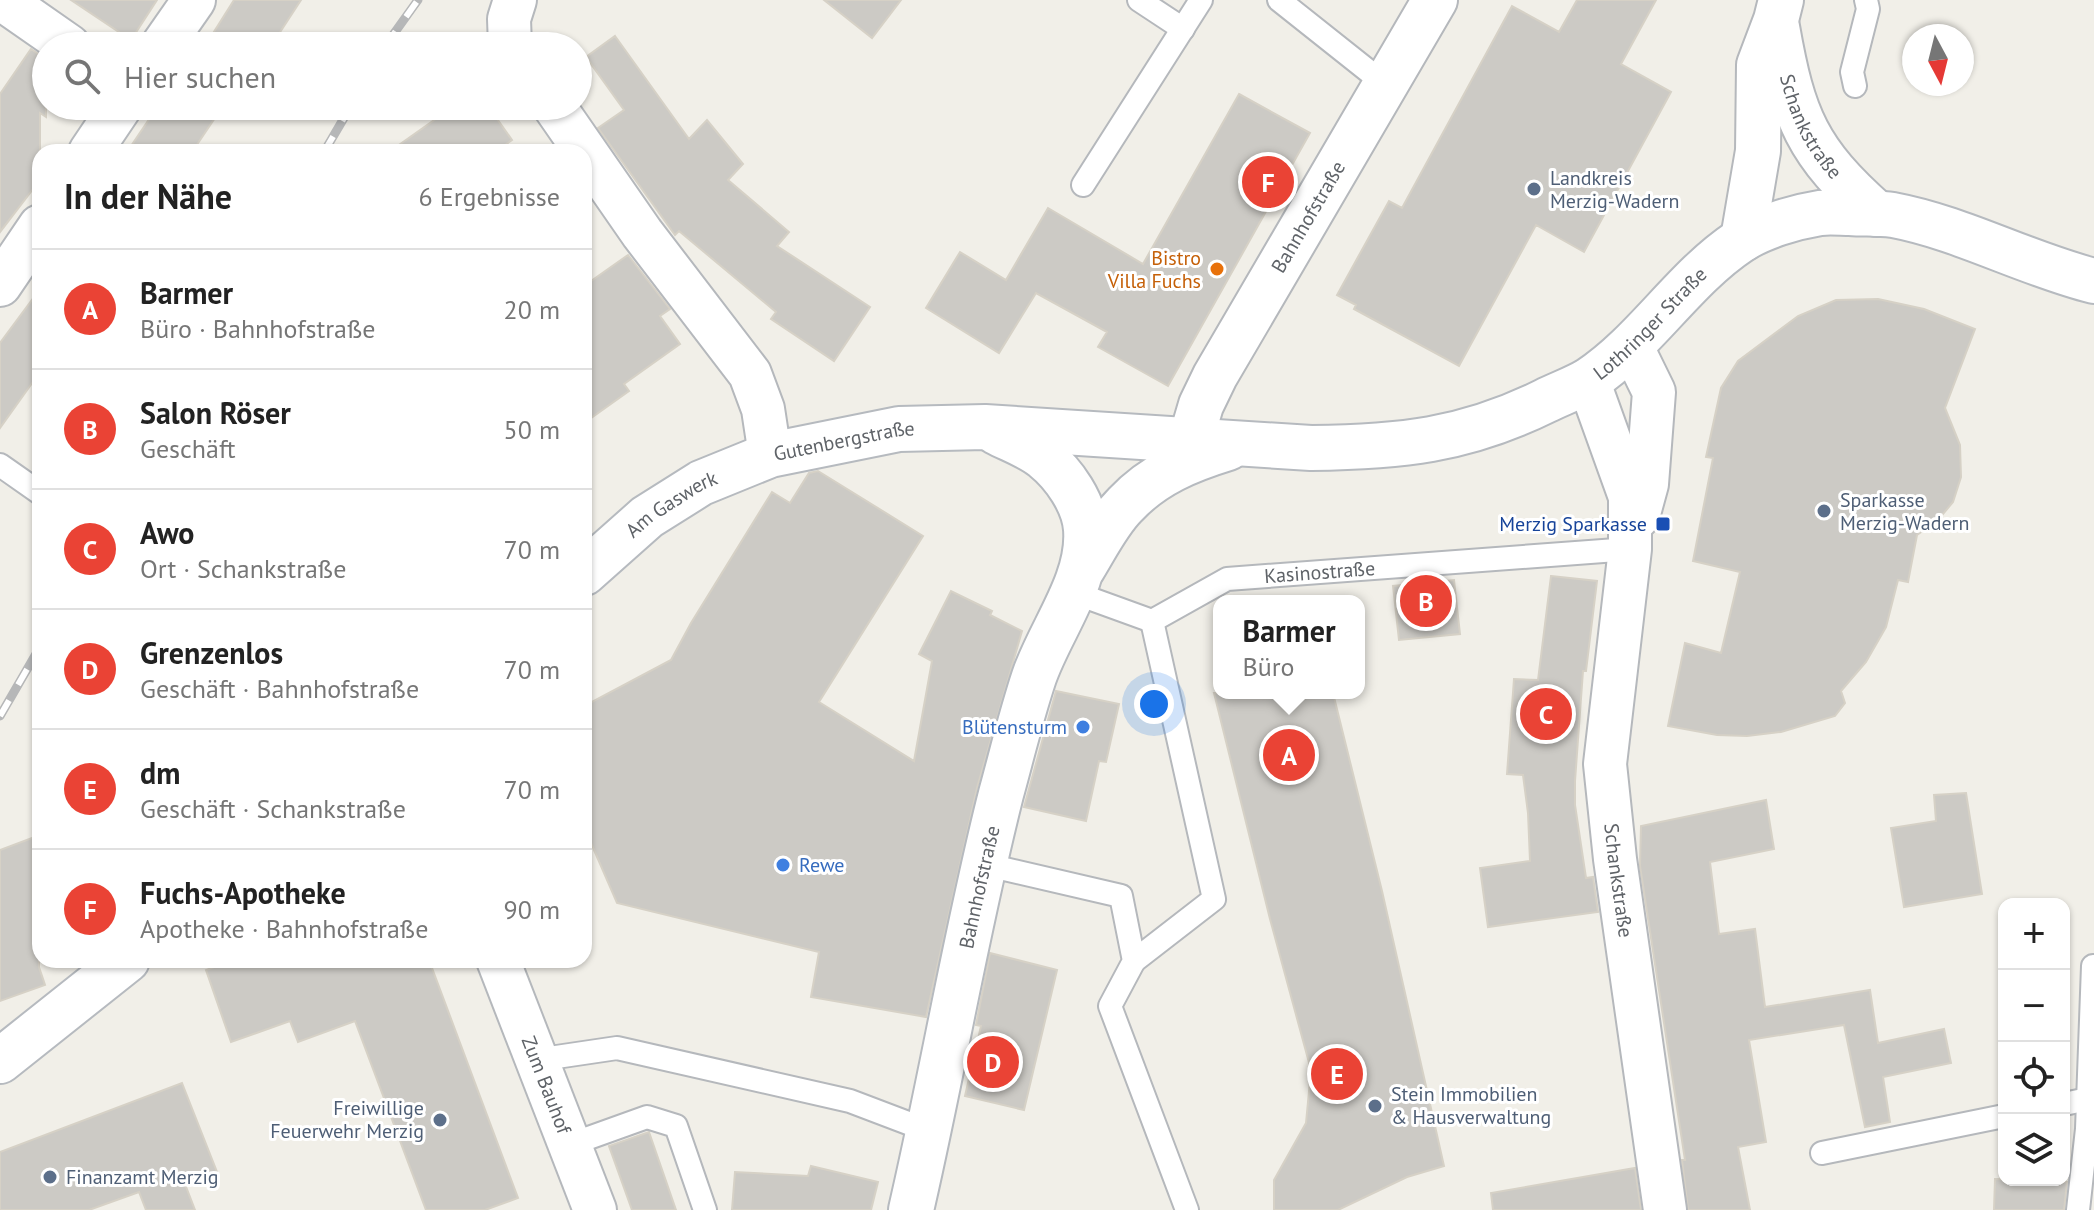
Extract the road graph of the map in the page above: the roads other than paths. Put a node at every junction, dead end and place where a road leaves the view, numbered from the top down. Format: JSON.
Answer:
{"nodes":[{"id":1,"x":3,"y":0,"type":"edge"},
{"id":2,"x":194,"y":0,"type":"edge"},
{"id":3,"x":515,"y":0,"type":"edge"},
{"id":4,"x":1139,"y":0,"type":"edge"},
{"id":5,"x":1201,"y":0,"type":"edge"},
{"id":6,"x":1279,"y":0,"type":"edge"},
{"id":7,"x":1435,"y":0,"type":"edge"},
{"id":8,"x":1866,"y":0,"type":"edge"},
{"id":9,"x":1779,"y":10,"type":"edge"},
{"id":10,"x":1183,"y":29,"type":"junction"},
{"id":11,"x":49,"y":32,"type":"edge"},
{"id":12,"x":172,"y":32,"type":"edge"},
{"id":13,"x":509,"y":32,"type":"edge"},
{"id":14,"x":1386,"y":85,"type":"junction"},
{"id":15,"x":1855,"y":86,"type":"dead end"},
{"id":16,"x":112,"y":120,"type":"edge"},
{"id":17,"x":564,"y":120,"type":"edge"},
{"id":18,"x":95,"y":144,"type":"edge"},
{"id":19,"x":580,"y":144,"type":"edge"},
{"id":20,"x":592,"y":161,"type":"edge"},
{"id":21,"x":1083,"y":185,"type":"dead end"},
{"id":22,"x":1877,"y":214,"type":"junction"},
{"id":23,"x":32,"y":238,"type":"edge"},
{"id":24,"x":1743,"y":239,"type":"junction"},
{"id":25,"x":2094,"y":281,"type":"edge"},
{"id":26,"x":0,"y":285,"type":"edge"},
{"id":27,"x":1631,"y":345,"type":"junction"},
{"id":28,"x":1588,"y":380,"type":"junction"},
{"id":29,"x":985,"y":427,"type":"junction"},
{"id":30,"x":1191,"y":439,"type":"junction"},
{"id":31,"x":1244,"y":444,"type":"junction"},
{"id":32,"x":770,"y":455,"type":"junction"},
{"id":33,"x":0,"y":465,"type":"edge"},
{"id":34,"x":32,"y":487,"type":"edge"},
{"id":35,"x":1630,"y":549,"type":"junction"},
{"id":36,"x":592,"y":566,"type":"edge"},
{"id":37,"x":1076,"y":583,"type":"junction"},
{"id":38,"x":1152,"y":621,"type":"junction"},
{"id":39,"x":983,"y":864,"type":"junction"},
{"id":40,"x":1134,"y":961,"type":"junction"},
{"id":41,"x":2093,"y":966,"type":"edge"},
{"id":42,"x":117,"y":968,"type":"edge"},
{"id":43,"x":501,"y":968,"type":"edge"},
{"id":44,"x":536,"y":1060,"type":"junction"},
{"id":45,"x":0,"y":1061,"type":"edge"},
{"id":46,"x":2088,"y":1099,"type":"junction"},
{"id":47,"x":2070,"y":1103,"type":"edge"},
{"id":48,"x":1998,"y":1117,"type":"edge"},
{"id":49,"x":929,"y":1131,"type":"junction"},
{"id":50,"x":569,"y":1145,"type":"junction"},
{"id":51,"x":1822,"y":1153,"type":"dead end"},
{"id":52,"x":595,"y":1210,"type":"edge"},
{"id":53,"x":705,"y":1210,"type":"edge"},
{"id":54,"x":911,"y":1210,"type":"edge"},
{"id":55,"x":1187,"y":1210,"type":"edge"},
{"id":56,"x":1665,"y":1210,"type":"edge"},
{"id":57,"x":2078,"y":1210,"type":"edge"}],
"edges":[{"from":1,"to":11,"type":"street"},
{"from":2,"to":12,"type":"street"},
{"from":3,"to":13,"type":"street"},
{"from":4,"to":10,"type":"lane"},
{"from":5,"to":10,"type":"lane"},
{"from":6,"to":14,"type":"lane"},
{"from":7,"to":14,"type":"main road","name":"Bahnhofstraße"},
{"from":8,"to":15,"type":"lane"},
{"from":9,"to":22,"type":"main road","name":"Schankstraße"},
{"from":9,"to":24,"type":"main road","name":"Schankstraße"},
{"from":10,"to":21,"type":"lane"},
{"from":14,"to":30,"type":"main road","name":"Bahnhofstraße"},
{"from":16,"to":18,"type":"street"},
{"from":17,"to":19,"type":"street","name":"Gutenbergstraße"},
{"from":20,"to":32,"type":"street","name":"Gutenbergstraße"},
{"from":22,"to":24,"type":"main road","name":"Lothringer Straße"},
{"from":22,"to":25,"type":"main road","name":"Lothringer Straße"},
{"from":23,"to":26,"type":"street"},
{"from":24,"to":27,"type":"main road","name":"Lothringer Straße"},
{"from":27,"to":28,"type":"main road","name":"Lothringer Straße"},
{"from":27,"to":35,"type":"street","name":"Schankstraße"},
{"from":28,"to":31,"type":"main road","name":"Lothringer Straße"},
{"from":28,"to":35,"type":"street","name":"Schankstraße"},
{"from":29,"to":30,"type":"main road","name":"Gutenbergstraße"},
{"from":29,"to":32,"type":"main road","name":"Gutenbergstraße"},
{"from":29,"to":37,"type":"main road","name":"Bahnhofstraße"},
{"from":30,"to":31,"type":"main road","name":"Lothringer Straße"},
{"from":31,"to":37,"type":"main road","name":"Bahnhofstraße"},
{"from":32,"to":36,"type":"main road","name":"Am Gaswerk"},
{"from":33,"to":34,"type":"lane"},
{"from":35,"to":38,"type":"lane","name":"Kasinostraße"},
{"from":35,"to":56,"type":"street","name":"Schankstraße"},
{"from":37,"to":38,"type":"lane"},
{"from":37,"to":39,"type":"main road","name":"Bahnhofstraße"},
{"from":38,"to":40,"type":"lane"},
{"from":39,"to":40,"type":"lane"},
{"from":39,"to":49,"type":"main road","name":"Bahnhofstraße"},
{"from":40,"to":55,"type":"lane"},
{"from":41,"to":46,"type":"lane"},
{"from":42,"to":45,"type":"main road"},
{"from":43,"to":44,"type":"street","name":"Zum Bauhof"},
{"from":44,"to":49,"type":"lane"},
{"from":44,"to":50,"type":"street","name":"Zum Bauhof"},
{"from":46,"to":47,"type":"lane"},
{"from":46,"to":57,"type":"lane"},
{"from":48,"to":51,"type":"lane"},
{"from":49,"to":54,"type":"main road","name":"Bahnhofstraße"},
{"from":50,"to":52,"type":"street","name":"Zum Bauhof"},
{"from":50,"to":53,"type":"lane"}]}
